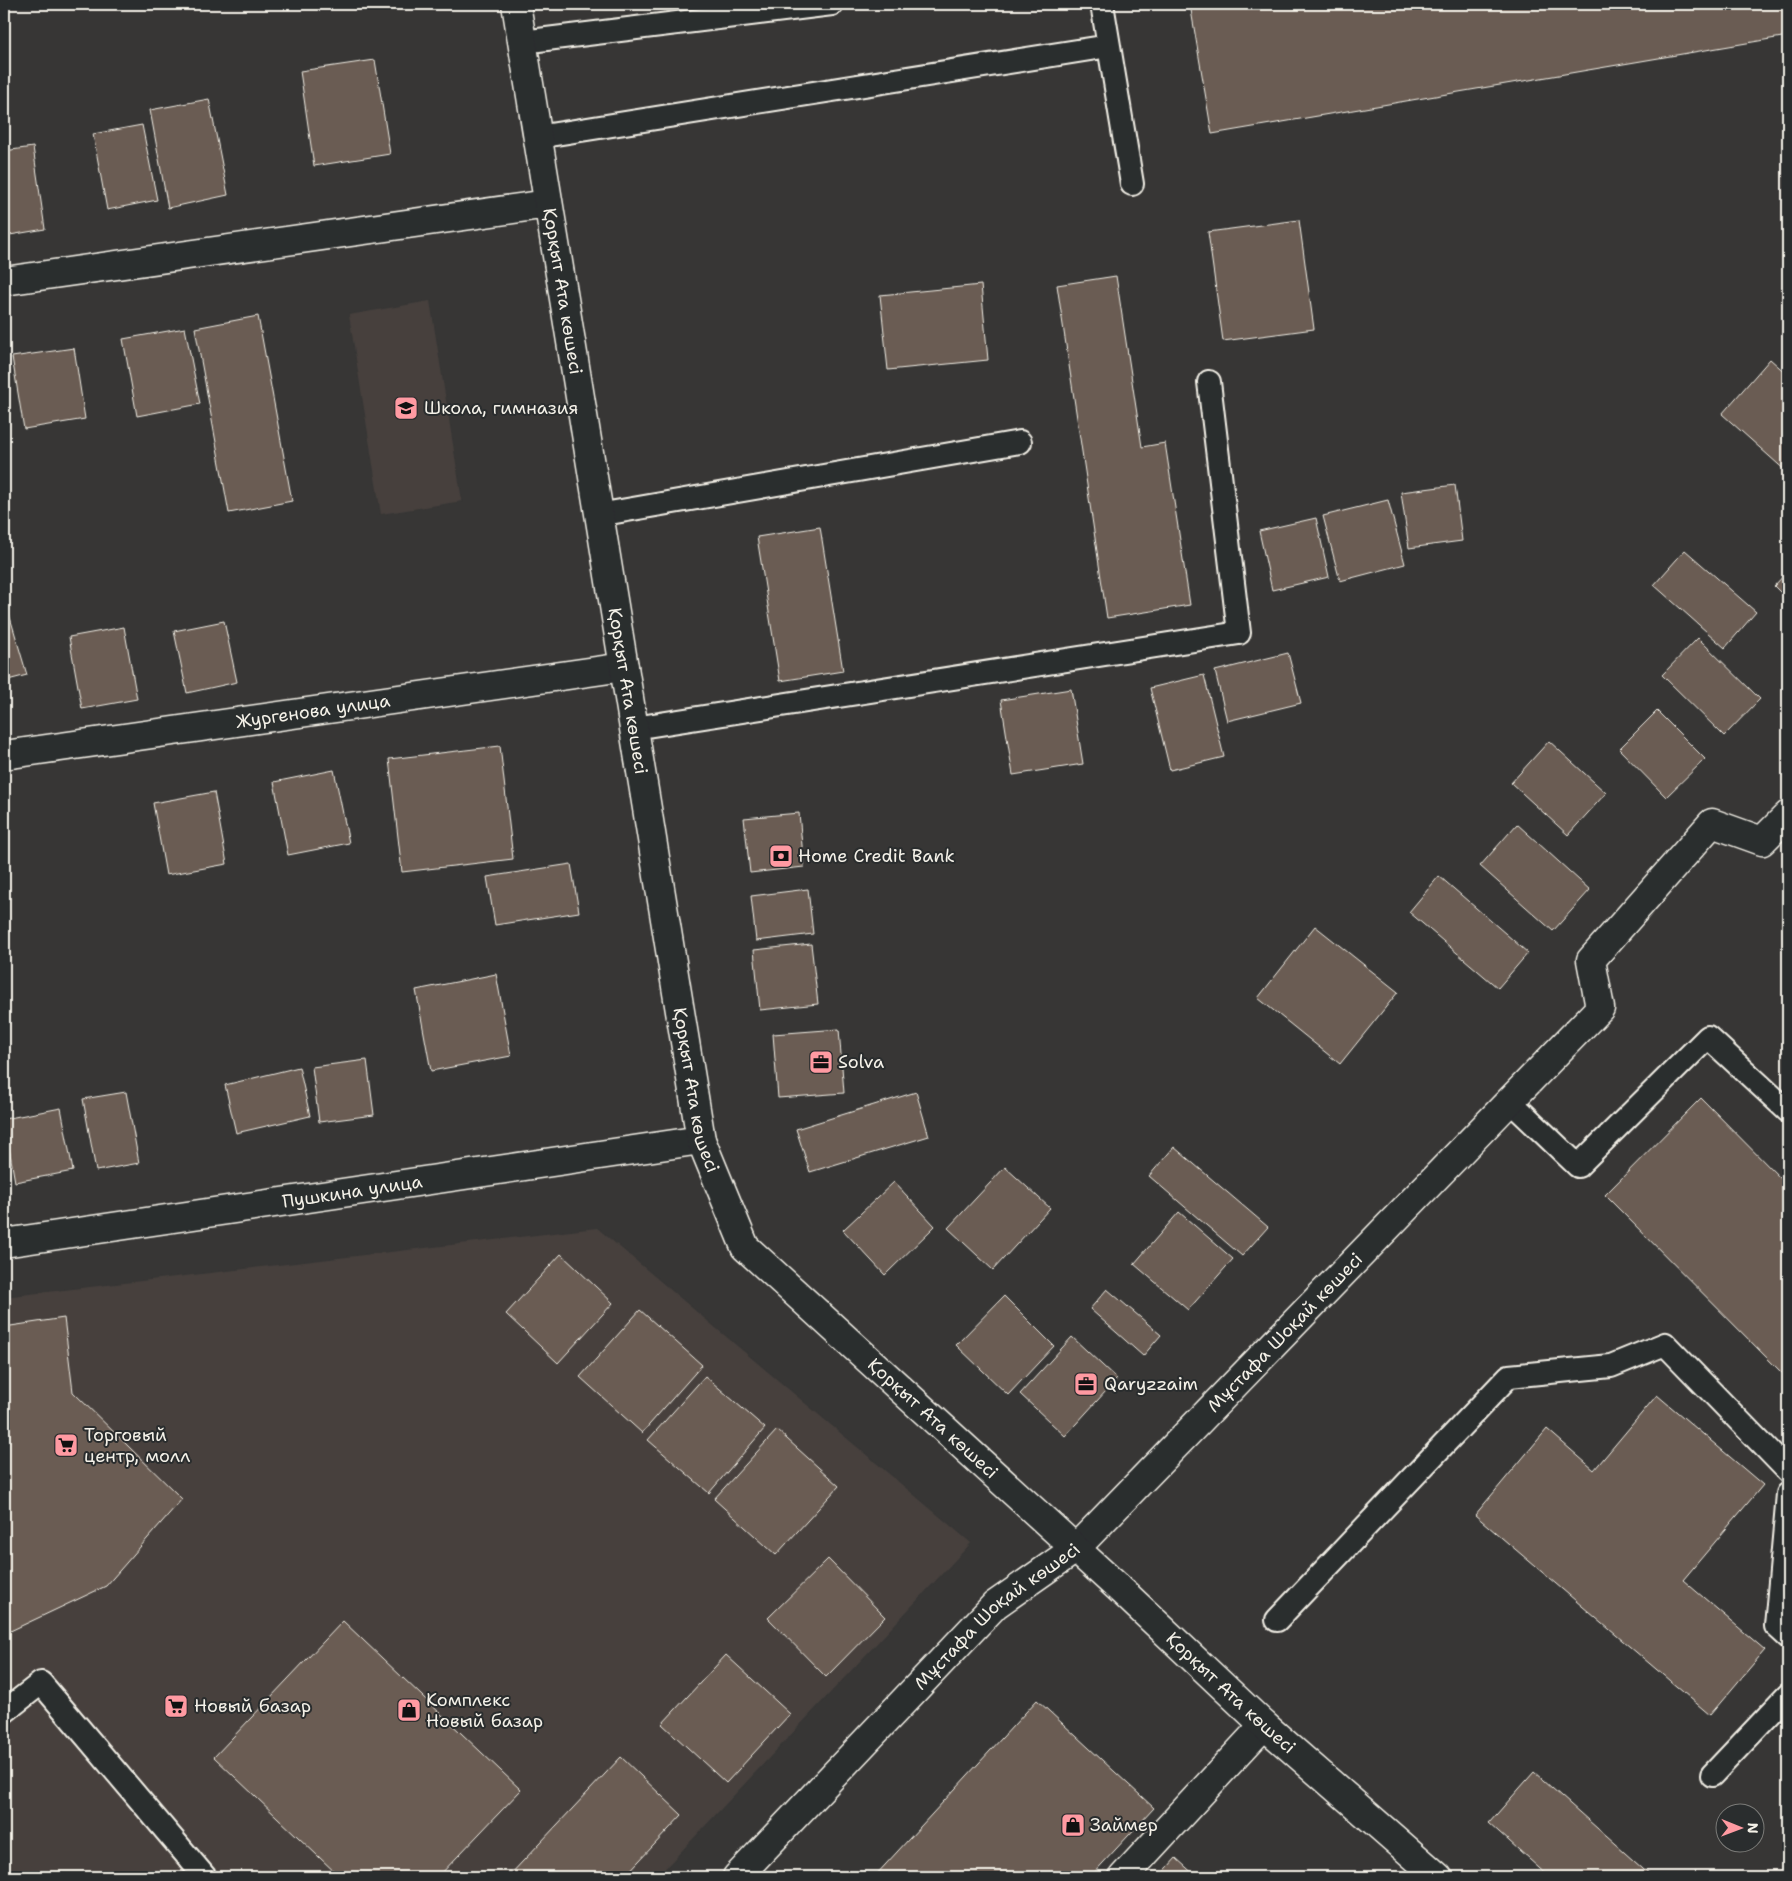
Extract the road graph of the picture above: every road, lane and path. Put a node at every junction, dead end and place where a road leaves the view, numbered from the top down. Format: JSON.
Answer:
{"nodes":[{"id":1,"x":516,"y":4,"type":"edge"},
{"id":2,"x":832,"y":4,"type":"edge"},
{"id":3,"x":1102,"y":4,"type":"edge"},
{"id":4,"x":722,"y":11,"type":"edge"},
{"id":5,"x":522,"y":42,"type":"junction"},
{"id":6,"x":1109,"y":46,"type":"junction"},
{"id":7,"x":537,"y":136,"type":"junction"},
{"id":8,"x":1132,"y":184,"type":"dead end"},
{"id":9,"x":548,"y":204,"type":"junction"},
{"id":10,"x":4,"y":281,"type":"edge"},
{"id":11,"x":1209,"y":382,"type":"dead end"},
{"id":12,"x":1020,"y":442,"type":"dead end"},
{"id":13,"x":598,"y":515,"type":"junction"},
{"id":14,"x":624,"y":666,"type":"junction"},
{"id":15,"x":634,"y":728,"type":"junction"},
{"id":16,"x":4,"y":755,"type":"edge"},
{"id":17,"x":1788,"y":815,"type":"edge"},
{"id":18,"x":1510,"y":1101,"type":"junction"},
{"id":19,"x":1788,"y":1111,"type":"edge"},
{"id":20,"x":701,"y":1140,"type":"junction"},
{"id":21,"x":4,"y":1243,"type":"edge"},
{"id":22,"x":1788,"y":1471,"type":"edge"},
{"id":23,"x":1788,"y":1494,"type":"edge"},
{"id":24,"x":1076,"y":1549,"type":"junction"},
{"id":25,"x":1277,"y":1620,"type":"dead end"},
{"id":26,"x":1788,"y":1637,"type":"edge"},
{"id":27,"x":1788,"y":1695,"type":"edge"},
{"id":28,"x":4,"y":1712,"type":"edge"},
{"id":29,"x":1264,"y":1725,"type":"junction"},
{"id":30,"x":1712,"y":1776,"type":"dead end"},
{"id":31,"x":206,"y":1877,"type":"edge"},
{"id":32,"x":737,"y":1877,"type":"edge"},
{"id":33,"x":1123,"y":1877,"type":"edge"},
{"id":34,"x":1438,"y":1877,"type":"edge"}],
"edges":[{"from":1,"to":5,"type":"street","name":"Қорқыт Ата көшесі"},
{"from":2,"to":4,"type":"lane"},
{"from":3,"to":6,"type":"lane"},
{"from":4,"to":5,"type":"lane"},
{"from":5,"to":7,"type":"street","name":"Қорқыт Ата көшесі"},
{"from":6,"to":7,"type":"lane"},
{"from":6,"to":8,"type":"lane"},
{"from":7,"to":9,"type":"street","name":"Қорқыт Ата көшесі"},
{"from":9,"to":10,"type":"street"},
{"from":9,"to":13,"type":"street","name":"Қорқыт Ата көшесі"},
{"from":11,"to":15,"type":"lane"},
{"from":12,"to":13,"type":"lane"},
{"from":13,"to":14,"type":"street","name":"Қорқыт Ата көшесі"},
{"from":14,"to":15,"type":"street","name":"Қорқыт Ата көшесі"},
{"from":14,"to":16,"type":"street","name":"Жургенова улица"},
{"from":15,"to":20,"type":"street","name":"Қорқыт Ата көшесі"},
{"from":17,"to":18,"type":"street","name":"Мұстафа Шоқай көшесі"},
{"from":18,"to":19,"type":"lane"},
{"from":18,"to":24,"type":"street","name":"Мұстафа Шоқай көшесі"},
{"from":20,"to":21,"type":"street","name":"Пушкина улица"},
{"from":20,"to":24,"type":"street","name":"Қорқыт Ата көшесі"},
{"from":22,"to":25,"type":"lane"},
{"from":23,"to":26,"type":"lane"},
{"from":24,"to":29,"type":"street","name":"Қорқыт Ата көшесі"},
{"from":24,"to":32,"type":"street","name":"Мұстафа Шоқай көшесі"},
{"from":27,"to":30,"type":"lane"},
{"from":28,"to":31,"type":"lane"},
{"from":29,"to":33,"type":"street"},
{"from":29,"to":34,"type":"street","name":"Қорқыт Ата көшесі"}]}
